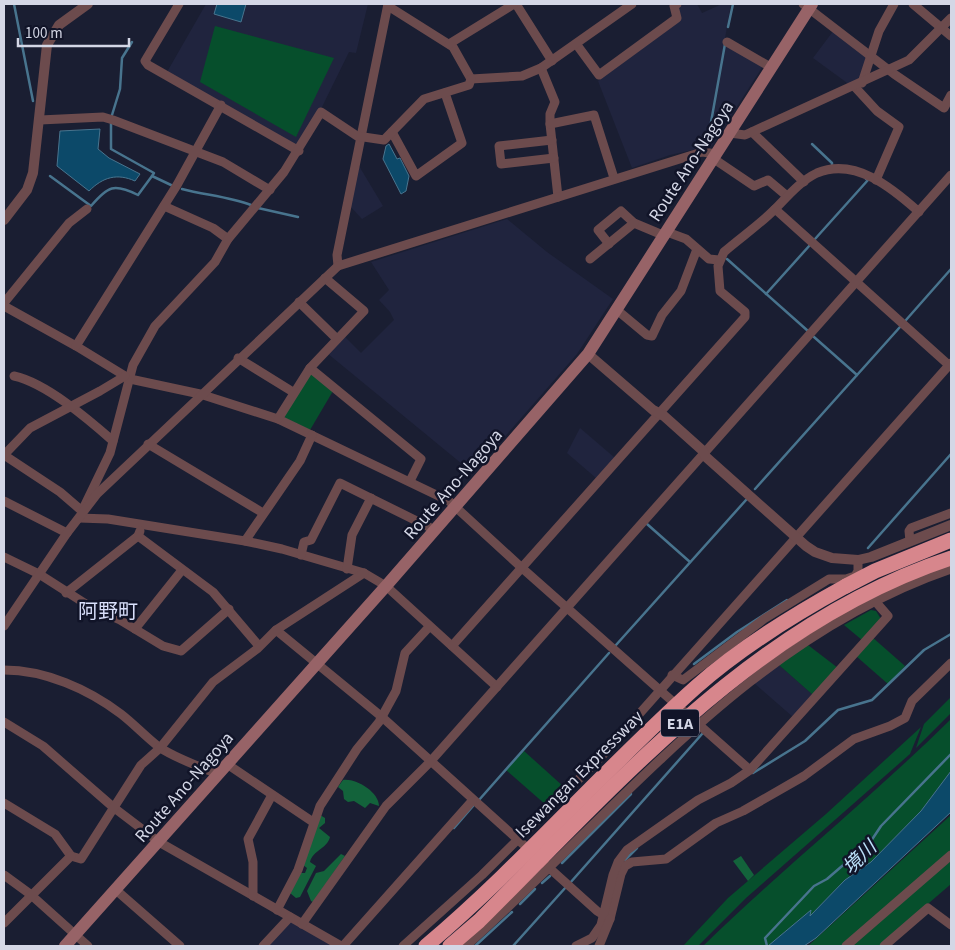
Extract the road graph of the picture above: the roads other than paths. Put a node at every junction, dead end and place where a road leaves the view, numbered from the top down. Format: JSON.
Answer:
{"nodes":[{"id":1,"x":88,"y":4,"type":"edge"},
{"id":2,"x":179,"y":4,"type":"edge"},
{"id":3,"x":515,"y":4,"type":"edge"},
{"id":4,"x":632,"y":4,"type":"edge"},
{"id":5,"x":677,"y":4,"type":"edge"},
{"id":6,"x":894,"y":4,"type":"edge"},
{"id":7,"x":913,"y":4,"type":"edge"},
{"id":8,"x":388,"y":5,"type":"edge"},
{"id":9,"x":808,"y":5,"type":"edge"},
{"id":10,"x":951,"y":18,"type":"edge"},
{"id":11,"x":942,"y":28,"type":"junction"},
{"id":12,"x":951,"y":36,"type":"edge"},
{"id":13,"x":727,"y":42,"type":"dead end"},
{"id":14,"x":449,"y":44,"type":"junction"},
{"id":15,"x":577,"y":45,"type":"junction"},
{"id":16,"x":870,"y":54,"type":"junction"},
{"id":17,"x":552,"y":61,"type":"junction"},
{"id":18,"x":541,"y":68,"type":"junction"},
{"id":19,"x":772,"y":68,"type":"junction"},
{"id":20,"x":890,"y":70,"type":"junction"},
{"id":21,"x":471,"y":79,"type":"junction"},
{"id":22,"x":858,"y":84,"type":"junction"},
{"id":23,"x":445,"y":93,"type":"junction"},
{"id":24,"x":951,"y":94,"type":"edge"},
{"id":25,"x":221,"y":105,"type":"junction"},
{"id":26,"x":40,"y":120,"type":"junction"},
{"id":27,"x":550,"y":124,"type":"junction"},
{"id":28,"x":392,"y":132,"type":"junction"},
{"id":29,"x":752,"y":132,"type":"junction"},
{"id":30,"x":730,"y":134,"type":"junction"},
{"id":31,"x":362,"y":137,"type":"junction"},
{"id":32,"x":552,"y":140,"type":"junction"},
{"id":33,"x":299,"y":151,"type":"junction"},
{"id":34,"x":195,"y":152,"type":"junction"},
{"id":35,"x":715,"y":157,"type":"junction"},
{"id":36,"x":554,"y":158,"type":"junction"},
{"id":37,"x":951,"y":175,"type":"edge"},
{"id":38,"x":614,"y":178,"type":"junction"},
{"id":39,"x":876,"y":180,"type":"junction"},
{"id":40,"x":804,"y":182,"type":"junction"},
{"id":41,"x":270,"y":190,"type":"junction"},
{"id":42,"x":558,"y":196,"type":"junction"},
{"id":43,"x":787,"y":196,"type":"junction"},
{"id":44,"x":164,"y":206,"type":"junction"},
{"id":45,"x":88,"y":209,"type":"dead end"},
{"id":46,"x":775,"y":210,"type":"junction"},
{"id":47,"x":919,"y":212,"type":"junction"},
{"id":48,"x":4,"y":220,"type":"edge"},
{"id":49,"x":634,"y":223,"type":"junction"},
{"id":50,"x":666,"y":234,"type":"junction"},
{"id":51,"x":228,"y":239,"type":"junction"},
{"id":52,"x":609,"y":244,"type":"junction"},
{"id":53,"x":697,"y":250,"type":"junction"},
{"id":54,"x":590,"y":260,"type":"dead end"},
{"id":55,"x":719,"y":260,"type":"junction"},
{"id":56,"x":338,"y":266,"type":"junction"},
{"id":57,"x":325,"y":278,"type":"junction"},
{"id":58,"x":856,"y":282,"type":"junction"},
{"id":59,"x":299,"y":302,"type":"junction"},
{"id":60,"x":4,"y":304,"type":"edge"},
{"id":61,"x":617,"y":310,"type":"junction"},
{"id":62,"x":337,"y":338,"type":"junction"},
{"id":63,"x":76,"y":346,"type":"junction"},
{"id":64,"x":588,"y":354,"type":"junction"},
{"id":65,"x":238,"y":358,"type":"junction"},
{"id":66,"x":951,"y":365,"type":"edge"},
{"id":67,"x":310,"y":368,"type":"junction"},
{"id":68,"x":14,"y":376,"type":"dead end"},
{"id":69,"x":127,"y":378,"type":"junction"},
{"id":70,"x":293,"y":392,"type":"junction"},
{"id":71,"x":200,"y":394,"type":"junction"},
{"id":72,"x":69,"y":407,"type":"junction"},
{"id":73,"x":658,"y":413,"type":"junction"},
{"id":74,"x":278,"y":419,"type":"junction"},
{"id":75,"x":312,"y":435,"type":"junction"},
{"id":76,"x":113,"y":441,"type":"junction"},
{"id":77,"x":148,"y":444,"type":"junction"},
{"id":78,"x":703,"y":453,"type":"junction"},
{"id":79,"x":4,"y":455,"type":"edge"},
{"id":80,"x":410,"y":481,"type":"junction"},
{"id":81,"x":371,"y":498,"type":"junction"},
{"id":82,"x":4,"y":501,"type":"edge"},
{"id":83,"x":456,"y":507,"type":"junction"},
{"id":84,"x":951,"y":513,"type":"edge"},
{"id":85,"x":263,"y":514,"type":"junction"},
{"id":86,"x":80,"y":515,"type":"junction"},
{"id":87,"x":951,"y":525,"type":"edge"},
{"id":88,"x":142,"y":526,"type":"junction"},
{"id":89,"x":435,"y":530,"type":"junction"},
{"id":90,"x":67,"y":532,"type":"junction"},
{"id":91,"x":138,"y":536,"type":"junction"},
{"id":92,"x":796,"y":537,"type":"junction"},
{"id":93,"x":951,"y":540,"type":"edge"},
{"id":94,"x":245,"y":541,"type":"junction"},
{"id":95,"x":910,"y":541,"type":"junction"},
{"id":96,"x":301,"y":556,"type":"junction"},
{"id":97,"x":4,"y":557,"type":"edge"},
{"id":98,"x":951,"y":558,"type":"edge"},
{"id":99,"x":858,"y":560,"type":"junction"},
{"id":100,"x":522,"y":568,"type":"junction"},
{"id":101,"x":347,"y":569,"type":"junction"},
{"id":102,"x":951,"y":569,"type":"edge"},
{"id":103,"x":182,"y":570,"type":"junction"},
{"id":104,"x":364,"y":573,"type":"junction"},
{"id":105,"x":39,"y":574,"type":"junction"},
{"id":106,"x":386,"y":586,"type":"junction"},
{"id":107,"x":66,"y":593,"type":"junction"},
{"id":108,"x":875,"y":601,"type":"junction"},
{"id":109,"x":566,"y":608,"type":"junction"},
{"id":110,"x":229,"y":609,"type":"junction"},
{"id":111,"x":4,"y":626,"type":"edge"},
{"id":112,"x":429,"y":627,"type":"junction"},
{"id":113,"x":135,"y":629,"type":"junction"},
{"id":114,"x":276,"y":630,"type":"junction"},
{"id":115,"x":259,"y":646,"type":"junction"},
{"id":116,"x":452,"y":646,"type":"junction"},
{"id":117,"x":318,"y":662,"type":"junction"},
{"id":118,"x":951,"y":663,"type":"edge"},
{"id":119,"x":4,"y":670,"type":"edge"},
{"id":120,"x":672,"y":675,"type":"junction"},
{"id":121,"x":497,"y":687,"type":"junction"},
{"id":122,"x":660,"y":690,"type":"junction"},
{"id":123,"x":382,"y":717,"type":"junction"},
{"id":124,"x":4,"y":722,"type":"edge"},
{"id":125,"x":698,"y":724,"type":"junction"},
{"id":126,"x":160,"y":748,"type":"junction"},
{"id":127,"x":430,"y":762,"type":"junction"},
{"id":128,"x":226,"y":764,"type":"junction"},
{"id":129,"x":750,"y":770,"type":"junction"},
{"id":130,"x":216,"y":776,"type":"junction"},
{"id":131,"x":272,"y":795,"type":"junction"},
{"id":132,"x":472,"y":801,"type":"junction"},
{"id":133,"x":7,"y":805,"type":"edge"},
{"id":134,"x":113,"y":808,"type":"junction"},
{"id":135,"x":4,"y":815,"type":"edge"},
{"id":136,"x":313,"y":822,"type":"junction"},
{"id":137,"x":516,"y":839,"type":"junction"},
{"id":138,"x":159,"y":842,"type":"junction"},
{"id":139,"x":951,"y":855,"type":"edge"},
{"id":140,"x":71,"y":856,"type":"junction"},
{"id":141,"x":549,"y":868,"type":"junction"},
{"id":142,"x":4,"y":875,"type":"edge"},
{"id":143,"x":116,"y":890,"type":"junction"},
{"id":144,"x":30,"y":894,"type":"junction"},
{"id":145,"x":253,"y":896,"type":"junction"},
{"id":146,"x":277,"y":910,"type":"junction"},
{"id":147,"x":290,"y":917,"type":"junction"},
{"id":148,"x":607,"y":918,"type":"junction"},
{"id":149,"x":4,"y":923,"type":"edge"},
{"id":150,"x":302,"y":924,"type":"junction"},
{"id":151,"x":951,"y":925,"type":"edge"},
{"id":152,"x":75,"y":935,"type":"junction"},
{"id":153,"x":66,"y":946,"type":"edge"},
{"id":154,"x":88,"y":946,"type":"edge"},
{"id":155,"x":180,"y":946,"type":"edge"},
{"id":156,"x":263,"y":946,"type":"edge"},
{"id":157,"x":342,"y":946,"type":"edge"},
{"id":158,"x":403,"y":946,"type":"edge"},
{"id":159,"x":426,"y":946,"type":"edge"},
{"id":160,"x":450,"y":946,"type":"edge"},
{"id":161,"x":466,"y":946,"type":"edge"},
{"id":162,"x":576,"y":946,"type":"edge"},
{"id":163,"x":599,"y":946,"type":"edge"},
{"id":164,"x":846,"y":946,"type":"edge"},
{"id":165,"x":884,"y":946,"type":"edge"}],
"edges":[{"from":1,"to":26,"type":"street"},
{"from":2,"to":25,"type":"street"},
{"from":3,"to":14,"type":"street"},
{"from":3,"to":17,"type":"street"},
{"from":4,"to":15,"type":"street"},
{"from":5,"to":15,"type":"street"},
{"from":6,"to":16,"type":"street"},
{"from":7,"to":11,"type":"street"},
{"from":8,"to":14,"type":"street"},
{"from":8,"to":31,"type":"street"},
{"from":9,"to":16,"type":"street"},
{"from":9,"to":19,"type":"main road","name":"Route Ano-Nagoya"},
{"from":10,"to":11,"type":"street"},
{"from":11,"to":12,"type":"street"},
{"from":11,"to":20,"type":"street"},
{"from":13,"to":19,"type":"street"},
{"from":14,"to":21,"type":"street"},
{"from":15,"to":17,"type":"street"},
{"from":16,"to":20,"type":"street"},
{"from":16,"to":22,"type":"street"},
{"from":17,"to":18,"type":"street"},
{"from":18,"to":21,"type":"street"},
{"from":18,"to":27,"type":"street"},
{"from":19,"to":30,"type":"main road","name":"Route Ano-Nagoya"},
{"from":20,"to":22,"type":"street"},
{"from":20,"to":24,"type":"street"},
{"from":21,"to":23,"type":"street"},
{"from":22,"to":29,"type":"street"},
{"from":22,"to":39,"type":"street"},
{"from":23,"to":28,"type":"street"},
{"from":23,"to":28,"type":"street"},
{"from":25,"to":33,"type":"street"},
{"from":25,"to":34,"type":"street"},
{"from":26,"to":34,"type":"street"},
{"from":26,"to":48,"type":"street"},
{"from":27,"to":32,"type":"street"},
{"from":27,"to":38,"type":"street"},
{"from":28,"to":31,"type":"street"},
{"from":29,"to":30,"type":"street"},
{"from":29,"to":40,"type":"street"},
{"from":30,"to":35,"type":"main road","name":"Route Ano-Nagoya"},
{"from":31,"to":33,"type":"street"},
{"from":31,"to":56,"type":"street"},
{"from":32,"to":36,"type":"street"},
{"from":32,"to":36,"type":"street"},
{"from":33,"to":41,"type":"street"},
{"from":34,"to":41,"type":"street"},
{"from":34,"to":44,"type":"street"},
{"from":35,"to":38,"type":"street"},
{"from":35,"to":43,"type":"street"},
{"from":35,"to":50,"type":"main road","name":"Route Ano-Nagoya"},
{"from":36,"to":42,"type":"street"},
{"from":37,"to":47,"type":"street"},
{"from":38,"to":42,"type":"street"},
{"from":39,"to":40,"type":"street"},
{"from":39,"to":47,"type":"street"},
{"from":40,"to":43,"type":"street"},
{"from":41,"to":51,"type":"street"},
{"from":42,"to":56,"type":"street"},
{"from":43,"to":46,"type":"street"},
{"from":44,"to":51,"type":"street"},
{"from":44,"to":63,"type":"street"},
{"from":45,"to":60,"type":"street"},
{"from":46,"to":55,"type":"street"},
{"from":46,"to":58,"type":"street"},
{"from":47,"to":58,"type":"street"},
{"from":49,"to":50,"type":"street"},
{"from":49,"to":52,"type":"street"},
{"from":49,"to":52,"type":"street"},
{"from":50,"to":53,"type":"street"},
{"from":50,"to":61,"type":"main road","name":"Route Ano-Nagoya"},
{"from":51,"to":69,"type":"street"},
{"from":52,"to":54,"type":"street"},
{"from":53,"to":55,"type":"street"},
{"from":53,"to":61,"type":"street"},
{"from":55,"to":73,"type":"street"},
{"from":56,"to":57,"type":"street"},
{"from":57,"to":59,"type":"street"},
{"from":57,"to":62,"type":"street"},
{"from":58,"to":66,"type":"street"},
{"from":58,"to":78,"type":"street"},
{"from":59,"to":62,"type":"street"},
{"from":59,"to":65,"type":"street"},
{"from":60,"to":63,"type":"street"},
{"from":61,"to":64,"type":"main road","name":"Route Ano-Nagoya"},
{"from":62,"to":67,"type":"street"},
{"from":63,"to":69,"type":"street"},
{"from":64,"to":73,"type":"street"},
{"from":64,"to":83,"type":"main road","name":"Route Ano-Nagoya"},
{"from":65,"to":70,"type":"street"},
{"from":65,"to":71,"type":"street"},
{"from":66,"to":92,"type":"street"},
{"from":67,"to":70,"type":"street"},
{"from":67,"to":80,"type":"street"},
{"from":68,"to":72,"type":"street"},
{"from":69,"to":71,"type":"street"},
{"from":69,"to":72,"type":"street"},
{"from":69,"to":76,"type":"street"},
{"from":70,"to":74,"type":"street"},
{"from":71,"to":74,"type":"street"},
{"from":71,"to":77,"type":"street"},
{"from":72,"to":76,"type":"street"},
{"from":72,"to":79,"type":"street"},
{"from":73,"to":78,"type":"street"},
{"from":73,"to":100,"type":"street"},
{"from":74,"to":75,"type":"street"},
{"from":75,"to":80,"type":"street"},
{"from":75,"to":85,"type":"street"},
{"from":76,"to":86,"type":"street"},
{"from":77,"to":85,"type":"street"},
{"from":77,"to":86,"type":"street"},
{"from":78,"to":92,"type":"street"},
{"from":78,"to":109,"type":"street"},
{"from":79,"to":86,"type":"street"},
{"from":80,"to":83,"type":"street"},
{"from":81,"to":89,"type":"street"},
{"from":81,"to":96,"type":"street"},
{"from":81,"to":101,"type":"street"},
{"from":82,"to":90,"type":"street"},
{"from":83,"to":89,"type":"main road","name":"Route Ano-Nagoya"},
{"from":83,"to":100,"type":"street"},
{"from":84,"to":95,"type":"street"},
{"from":85,"to":94,"type":"street"},
{"from":86,"to":88,"type":"street"},
{"from":86,"to":90,"type":"street"},
{"from":87,"to":95,"type":"street"},
{"from":88,"to":91,"type":"street"},
{"from":88,"to":94,"type":"street"},
{"from":89,"to":106,"type":"main road","name":"Route Ano-Nagoya"},
{"from":90,"to":105,"type":"street"},
{"from":91,"to":103,"type":"street"},
{"from":91,"to":107,"type":"street"},
{"from":92,"to":99,"type":"street"},
{"from":92,"to":120,"type":"street"},
{"from":93,"to":159,"type":"highway","name":"Isewangan Expressway","number":"E1A","bridge":true},
{"from":94,"to":96,"type":"street"},
{"from":95,"to":99,"type":"street"},
{"from":96,"to":101,"type":"street"},
{"from":97,"to":105,"type":"street"},
{"from":98,"to":160,"type":"highway","name":"Isewangan Expressway","number":"E1A","bridge":true},
{"from":99,"to":120,"type":"street"},
{"from":100,"to":109,"type":"street"},
{"from":100,"to":116,"type":"street"},
{"from":101,"to":104,"type":"street"},
{"from":102,"to":108,"type":"street"},
{"from":103,"to":110,"type":"street"},
{"from":103,"to":113,"type":"street"},
{"from":104,"to":106,"type":"street"},
{"from":104,"to":114,"type":"street"},
{"from":105,"to":107,"type":"street"},
{"from":105,"to":111,"type":"street"},
{"from":106,"to":112,"type":"street"},
{"from":106,"to":117,"type":"main road","name":"Route Ano-Nagoya"},
{"from":107,"to":113,"type":"street"},
{"from":108,"to":125,"type":"street"},
{"from":108,"to":129,"type":"street"},
{"from":109,"to":121,"type":"street"},
{"from":109,"to":122,"type":"street"},
{"from":110,"to":113,"type":"street"},
{"from":110,"to":115,"type":"street"},
{"from":112,"to":116,"type":"street"},
{"from":112,"to":123,"type":"street"},
{"from":114,"to":115,"type":"street"},
{"from":114,"to":117,"type":"street"},
{"from":115,"to":126,"type":"street"},
{"from":116,"to":121,"type":"street"},
{"from":117,"to":123,"type":"street"},
{"from":117,"to":128,"type":"main road","name":"Route Ano-Nagoya"},
{"from":118,"to":148,"type":"street"},
{"from":119,"to":126,"type":"street"},
{"from":120,"to":122,"type":"street"},
{"from":121,"to":127,"type":"street"},
{"from":122,"to":125,"type":"street"},
{"from":122,"to":137,"type":"street"},
{"from":123,"to":127,"type":"street"},
{"from":123,"to":136,"type":"street"},
{"from":124,"to":134,"type":"street"},
{"from":125,"to":129,"type":"street"},
{"from":125,"to":141,"type":"street"},
{"from":126,"to":130,"type":"street"},
{"from":126,"to":134,"type":"street"},
{"from":127,"to":132,"type":"street"},
{"from":127,"to":150,"type":"street"},
{"from":128,"to":130,"type":"main road","name":"Route Ano-Nagoya"},
{"from":128,"to":131,"type":"street"},
{"from":129,"to":148,"type":"street"},
{"from":130,"to":138,"type":"main road","name":"Route Ano-Nagoya"},
{"from":131,"to":136,"type":"street"},
{"from":131,"to":145,"type":"street"},
{"from":132,"to":137,"type":"street"},
{"from":132,"to":157,"type":"street"},
{"from":133,"to":135,"type":"street"},
{"from":133,"to":140,"type":"street"},
{"from":134,"to":138,"type":"street"},
{"from":134,"to":140,"type":"street"},
{"from":136,"to":146,"type":"street"},
{"from":137,"to":141,"type":"street"},
{"from":137,"to":158,"type":"street"},
{"from":138,"to":143,"type":"main road","name":"Route Ano-Nagoya"},
{"from":138,"to":145,"type":"street"},
{"from":139,"to":164,"type":"street"},
{"from":140,"to":144,"type":"street"},
{"from":141,"to":148,"type":"street"},
{"from":141,"to":161,"type":"street"},
{"from":142,"to":144,"type":"street"},
{"from":143,"to":152,"type":"main road","name":"Route Ano-Nagoya"},
{"from":143,"to":155,"type":"street"},
{"from":144,"to":149,"type":"street"},
{"from":144,"to":152,"type":"street"},
{"from":145,"to":146,"type":"street"},
{"from":146,"to":147,"type":"street"},
{"from":147,"to":150,"type":"street"},
{"from":147,"to":156,"type":"street"},
{"from":148,"to":162,"type":"street"},
{"from":148,"to":163,"type":"street"},
{"from":150,"to":157,"type":"street"},
{"from":151,"to":165,"type":"street"},
{"from":152,"to":153,"type":"main road","name":"Route Ano-Nagoya"},
{"from":152,"to":154,"type":"street"}]}
